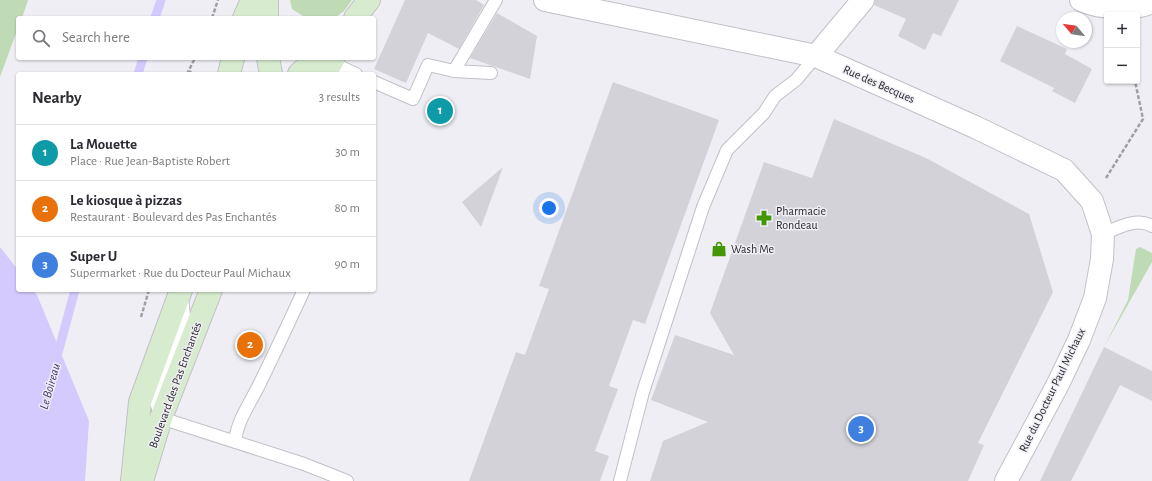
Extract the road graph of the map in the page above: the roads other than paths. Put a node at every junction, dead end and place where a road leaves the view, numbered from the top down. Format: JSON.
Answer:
{"nodes":[{"id":1,"x":252,"y":0,"type":"edge"},
{"id":2,"x":267,"y":0,"type":"edge"},
{"id":3,"x":369,"y":0,"type":"edge"},
{"id":4,"x":496,"y":0,"type":"edge"},
{"id":5,"x":545,"y":0,"type":"edge"},
{"id":6,"x":863,"y":0,"type":"edge"},
{"id":7,"x":1081,"y":0,"type":"edge"},
{"id":8,"x":1152,"y":2,"type":"edge"},
{"id":9,"x":245,"y":16,"type":"edge"},
{"id":10,"x":267,"y":16,"type":"edge"},
{"id":11,"x":357,"y":16,"type":"edge"},
{"id":12,"x":816,"y":56,"type":"junction"},
{"id":13,"x":232,"y":60,"type":"edge"},
{"id":14,"x":268,"y":60,"type":"edge"},
{"id":15,"x":327,"y":63,"type":"edge"},
{"id":16,"x":454,"y":71,"type":"junction"},
{"id":17,"x":230,"y":72,"type":"edge"},
{"id":18,"x":271,"y":72,"type":"edge"},
{"id":19,"x":304,"y":72,"type":"edge"},
{"id":20,"x":351,"y":72,"type":"edge"},
{"id":21,"x":491,"y":73,"type":"dead end"},
{"id":22,"x":376,"y":83,"type":"edge"},
{"id":23,"x":1152,"y":226,"type":"edge"},
{"id":24,"x":1103,"y":234,"type":"junction"},
{"id":25,"x":180,"y":292,"type":"edge"},
{"id":26,"x":181,"y":292,"type":"edge"},
{"id":27,"x":210,"y":292,"type":"edge"},
{"id":28,"x":303,"y":292,"type":"edge"},
{"id":29,"x":1095,"y":298,"type":"joint"},
{"id":30,"x":161,"y":418,"type":"junction"},
{"id":31,"x":235,"y":442,"type":"junction"},
{"id":32,"x":132,"y":481,"type":"edge"},
{"id":33,"x":142,"y":481,"type":"edge"},
{"id":34,"x":347,"y":481,"type":"edge"},
{"id":35,"x":620,"y":481,"type":"edge"},
{"id":36,"x":1006,"y":481,"type":"edge"}],
"edges":[{"from":1,"to":9,"type":"main road"},
{"from":2,"to":10,"type":"main road"},
{"from":3,"to":11,"type":"main road"},
{"from":4,"to":16,"type":"lane"},
{"from":5,"to":12,"type":"street","name":"Rue des Becques"},
{"from":6,"to":12,"type":"street"},
{"from":7,"to":8,"type":"street"},
{"from":12,"to":24,"type":"street","name":"Rue des Becques"},
{"from":12,"to":35,"type":"lane"},
{"from":13,"to":17,"type":"main road"},
{"from":14,"to":18,"type":"main road"},
{"from":15,"to":19,"type":"main road"},
{"from":15,"to":20,"type":"lane"},
{"from":16,"to":21,"type":"lane"},
{"from":16,"to":22,"type":"lane"},
{"from":23,"to":24,"type":"lane"},
{"from":24,"to":29,"type":"street","name":"Rue des Becques"},
{"from":25,"to":32,"type":"main road","name":"Boulevard des Pas Enchantés"},
{"from":26,"to":30,"type":"lane"},
{"from":27,"to":30,"type":"main road","name":"Boulevard des Pas Enchantés"},
{"from":28,"to":31,"type":"lane"},
{"from":29,"to":36,"type":"street","name":"Rue du Docteur Paul Michaux"},
{"from":30,"to":31,"type":"lane"},
{"from":30,"to":33,"type":"main road","name":"Boulevard des Pas Enchantés"},
{"from":31,"to":34,"type":"lane"}]}
